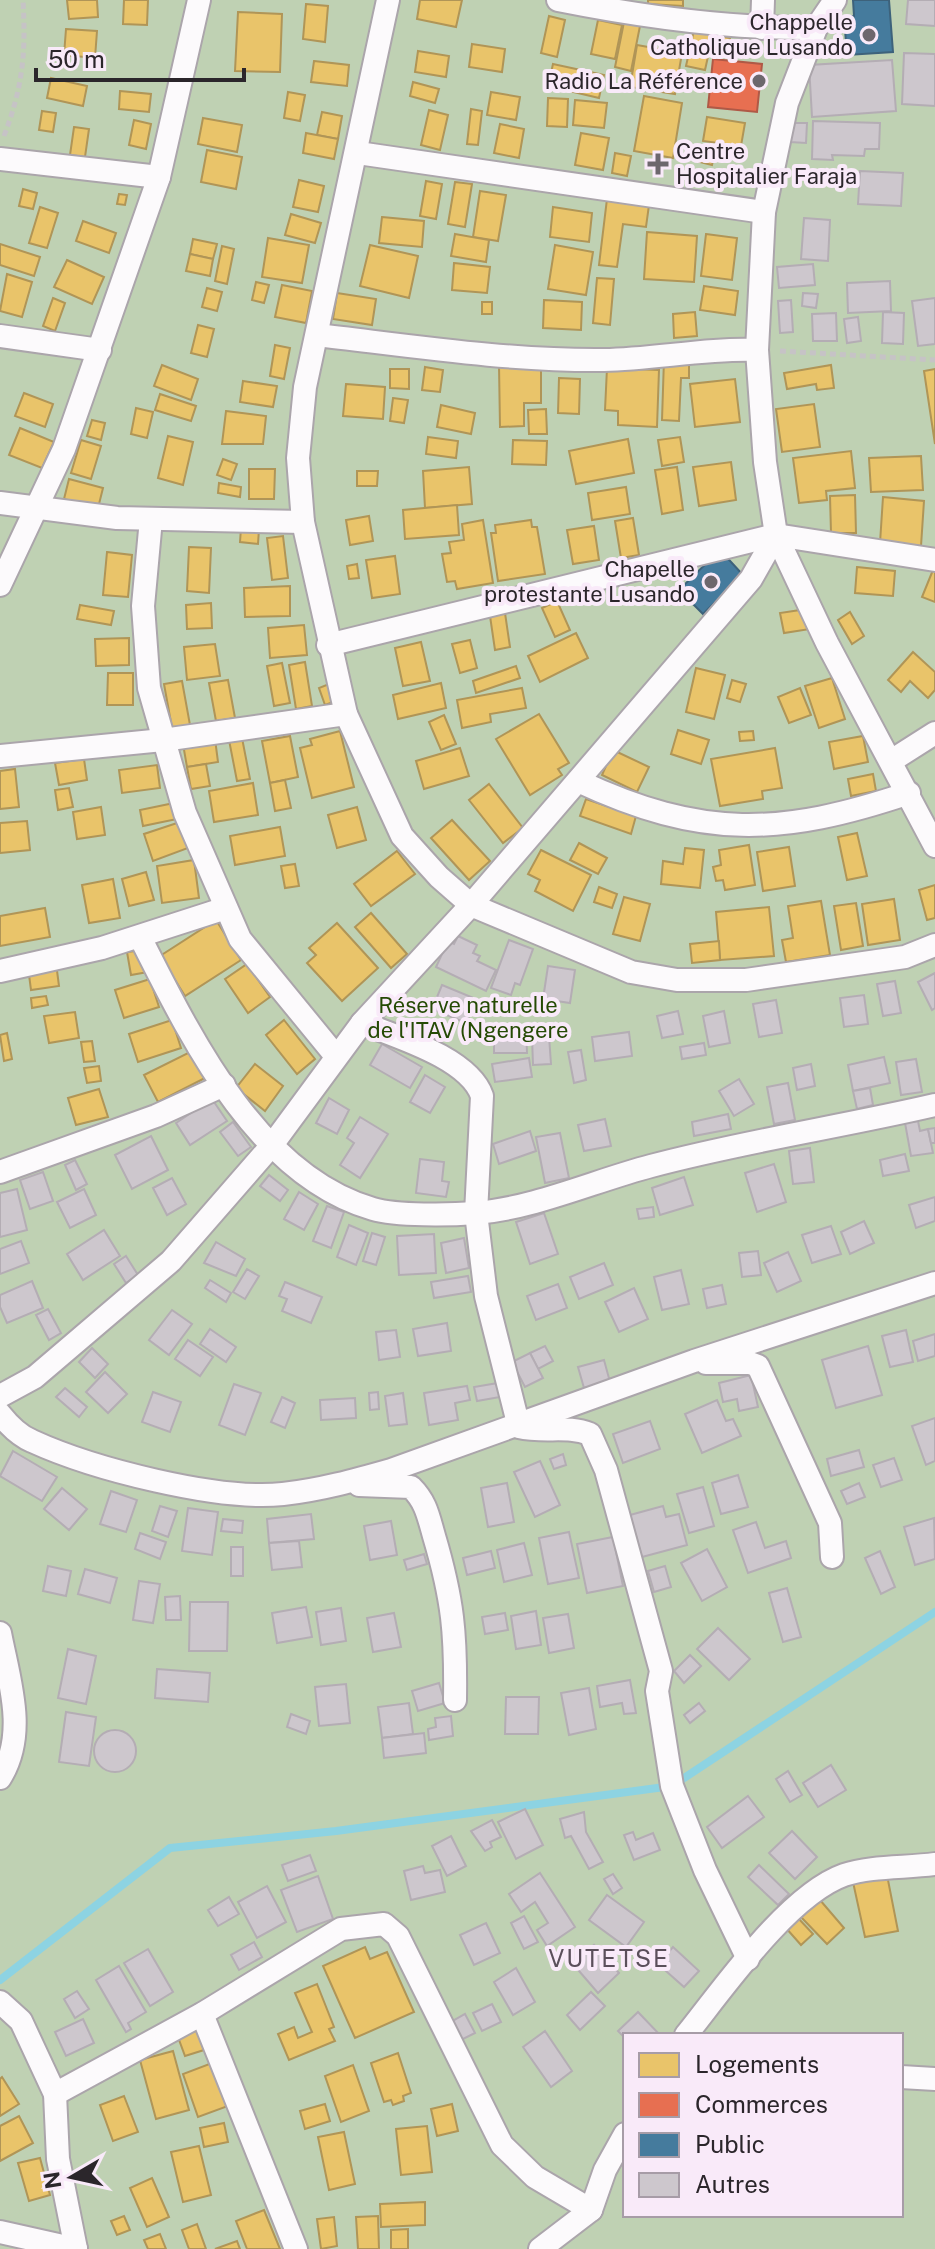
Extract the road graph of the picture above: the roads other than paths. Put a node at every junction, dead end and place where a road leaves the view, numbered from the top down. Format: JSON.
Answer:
{"nodes":[{"id":1,"x":199,"y":0,"type":"edge"},
{"id":2,"x":388,"y":0,"type":"edge"},
{"id":3,"x":558,"y":0,"type":"edge"},
{"id":4,"x":763,"y":0,"type":"edge"},
{"id":5,"x":835,"y":0,"type":"edge"},
{"id":6,"x":762,"y":28,"type":"junction"},
{"id":7,"x":816,"y":28,"type":"junction"},
{"id":8,"x":358,"y":153,"type":"junction"},
{"id":9,"x":0,"y":159,"type":"edge"},
{"id":10,"x":159,"y":177,"type":"junction"},
{"id":11,"x":764,"y":212,"type":"junction"},
{"id":12,"x":317,"y":335,"type":"junction"},
{"id":13,"x":0,"y":336,"type":"edge"},
{"id":14,"x":100,"y":350,"type":"junction"},
{"id":15,"x":757,"y":350,"type":"junction"},
{"id":16,"x":0,"y":503,"type":"edge"},
{"id":17,"x":37,"y":510,"type":"junction"},
{"id":18,"x":151,"y":519,"type":"junction"},
{"id":19,"x":303,"y":522,"type":"junction"},
{"id":20,"x":776,"y":535,"type":"junction"},
{"id":21,"x":935,"y":560,"type":"edge"},
{"id":22,"x":0,"y":585,"type":"edge"},
{"id":23,"x":328,"y":645,"type":"junction"},
{"id":24,"x":346,"y":714,"type":"junction"},
{"id":25,"x":935,"y":733,"type":"edge"},
{"id":26,"x":163,"y":740,"type":"junction"},
{"id":27,"x":0,"y":756,"type":"edge"},
{"id":28,"x":891,"y":761,"type":"junction"},
{"id":29,"x":578,"y":781,"type":"junction"},
{"id":30,"x":909,"y":793,"type":"junction"},
{"id":31,"x":935,"y":846,"type":"edge"},
{"id":32,"x":471,"y":905,"type":"junction"},
{"id":33,"x":226,"y":908,"type":"junction"},
{"id":34,"x":140,"y":937,"type":"junction"},
{"id":35,"x":935,"y":945,"type":"edge"},
{"id":36,"x":0,"y":971,"type":"edge"},
{"id":37,"x":362,"y":1023,"type":"junction"},
{"id":38,"x":335,"y":1055,"type":"junction"},
{"id":39,"x":224,"y":1085,"type":"junction"},
{"id":40,"x":935,"y":1105,"type":"edge"},
{"id":41,"x":272,"y":1145,"type":"junction"},
{"id":42,"x":0,"y":1172,"type":"edge"},
{"id":43,"x":476,"y":1213,"type":"junction"},
{"id":44,"x":935,"y":1283,"type":"edge"},
{"id":45,"x":694,"y":1361,"type":"junction"},
{"id":46,"x":0,"y":1396,"type":"edge"},
{"id":47,"x":0,"y":1414,"type":"edge"},
{"id":48,"x":519,"y":1427,"type":"junction"},
{"id":49,"x":343,"y":1484,"type":"junction"},
{"id":50,"x":832,"y":1557,"type":"dead end"},
{"id":51,"x":0,"y":1633,"type":"edge"},
{"id":52,"x":455,"y":1700,"type":"dead end"},
{"id":53,"x":0,"y":1778,"type":"edge"},
{"id":54,"x":935,"y":1864,"type":"edge"},
{"id":55,"x":748,"y":1959,"type":"junction"},
{"id":56,"x":0,"y":2002,"type":"edge"},
{"id":57,"x":202,"y":2014,"type":"junction"},
{"id":58,"x":688,"y":2033,"type":"edge"},
{"id":59,"x":903,"y":2077,"type":"edge"},
{"id":60,"x":935,"y":2079,"type":"edge"},
{"id":61,"x":55,"y":2094,"type":"junction"},
{"id":62,"x":623,"y":2138,"type":"edge"},
{"id":63,"x":591,"y":2210,"type":"junction"},
{"id":64,"x":0,"y":2232,"type":"edge"},
{"id":65,"x":296,"y":2249,"type":"edge"},
{"id":66,"x":540,"y":2249,"type":"edge"}],
"edges":[{"from":1,"to":10,"type":"street"},
{"from":2,"to":8,"type":"street"},
{"from":3,"to":6,"type":"street"},
{"from":4,"to":6,"type":"street"},
{"from":5,"to":7,"type":"street"},
{"from":6,"to":7,"type":"street"},
{"from":7,"to":11,"type":"street"},
{"from":8,"to":11,"type":"street"},
{"from":8,"to":12,"type":"street"},
{"from":9,"to":10,"type":"street"},
{"from":10,"to":14,"type":"street"},
{"from":11,"to":15,"type":"street"},
{"from":12,"to":15,"type":"street"},
{"from":12,"to":19,"type":"street"},
{"from":13,"to":14,"type":"street"},
{"from":14,"to":17,"type":"street"},
{"from":15,"to":20,"type":"street"},
{"from":16,"to":17,"type":"street"},
{"from":17,"to":18,"type":"street"},
{"from":17,"to":22,"type":"street"},
{"from":18,"to":19,"type":"street"},
{"from":18,"to":26,"type":"street"},
{"from":19,"to":23,"type":"street"},
{"from":20,"to":21,"type":"street"},
{"from":20,"to":23,"type":"street"},
{"from":20,"to":28,"type":"street"},
{"from":20,"to":29,"type":"street"},
{"from":23,"to":24,"type":"street"},
{"from":24,"to":26,"type":"street"},
{"from":24,"to":32,"type":"street"},
{"from":25,"to":28,"type":"street"},
{"from":26,"to":27,"type":"street"},
{"from":26,"to":33,"type":"street"},
{"from":28,"to":30,"type":"street"},
{"from":29,"to":30,"type":"street"},
{"from":29,"to":32,"type":"street"},
{"from":30,"to":31,"type":"street"},
{"from":32,"to":35,"type":"street"},
{"from":32,"to":37,"type":"street"},
{"from":33,"to":34,"type":"street"},
{"from":33,"to":38,"type":"street"},
{"from":34,"to":36,"type":"street"},
{"from":34,"to":39,"type":"street"},
{"from":37,"to":38,"type":"street"},
{"from":37,"to":43,"type":"street"},
{"from":38,"to":41,"type":"street"},
{"from":39,"to":41,"type":"street"},
{"from":39,"to":42,"type":"street"},
{"from":40,"to":43,"type":"street"},
{"from":41,"to":43,"type":"street"},
{"from":41,"to":46,"type":"street"},
{"from":43,"to":48,"type":"street"},
{"from":44,"to":45,"type":"street"},
{"from":45,"to":48,"type":"street"},
{"from":45,"to":50,"type":"street"},
{"from":47,"to":49,"type":"street"},
{"from":48,"to":49,"type":"street"},
{"from":48,"to":55,"type":"street"},
{"from":49,"to":52,"type":"street"},
{"from":51,"to":53,"type":"street"},
{"from":54,"to":55,"type":"street"},
{"from":55,"to":58,"type":"street"},
{"from":56,"to":61,"type":"street"},
{"from":57,"to":61,"type":"street"},
{"from":57,"to":63,"type":"street"},
{"from":57,"to":65,"type":"street"},
{"from":59,"to":60,"type":"street"},
{"from":61,"to":64,"type":"street"},
{"from":62,"to":63,"type":"street"},
{"from":63,"to":66,"type":"street"}]}
